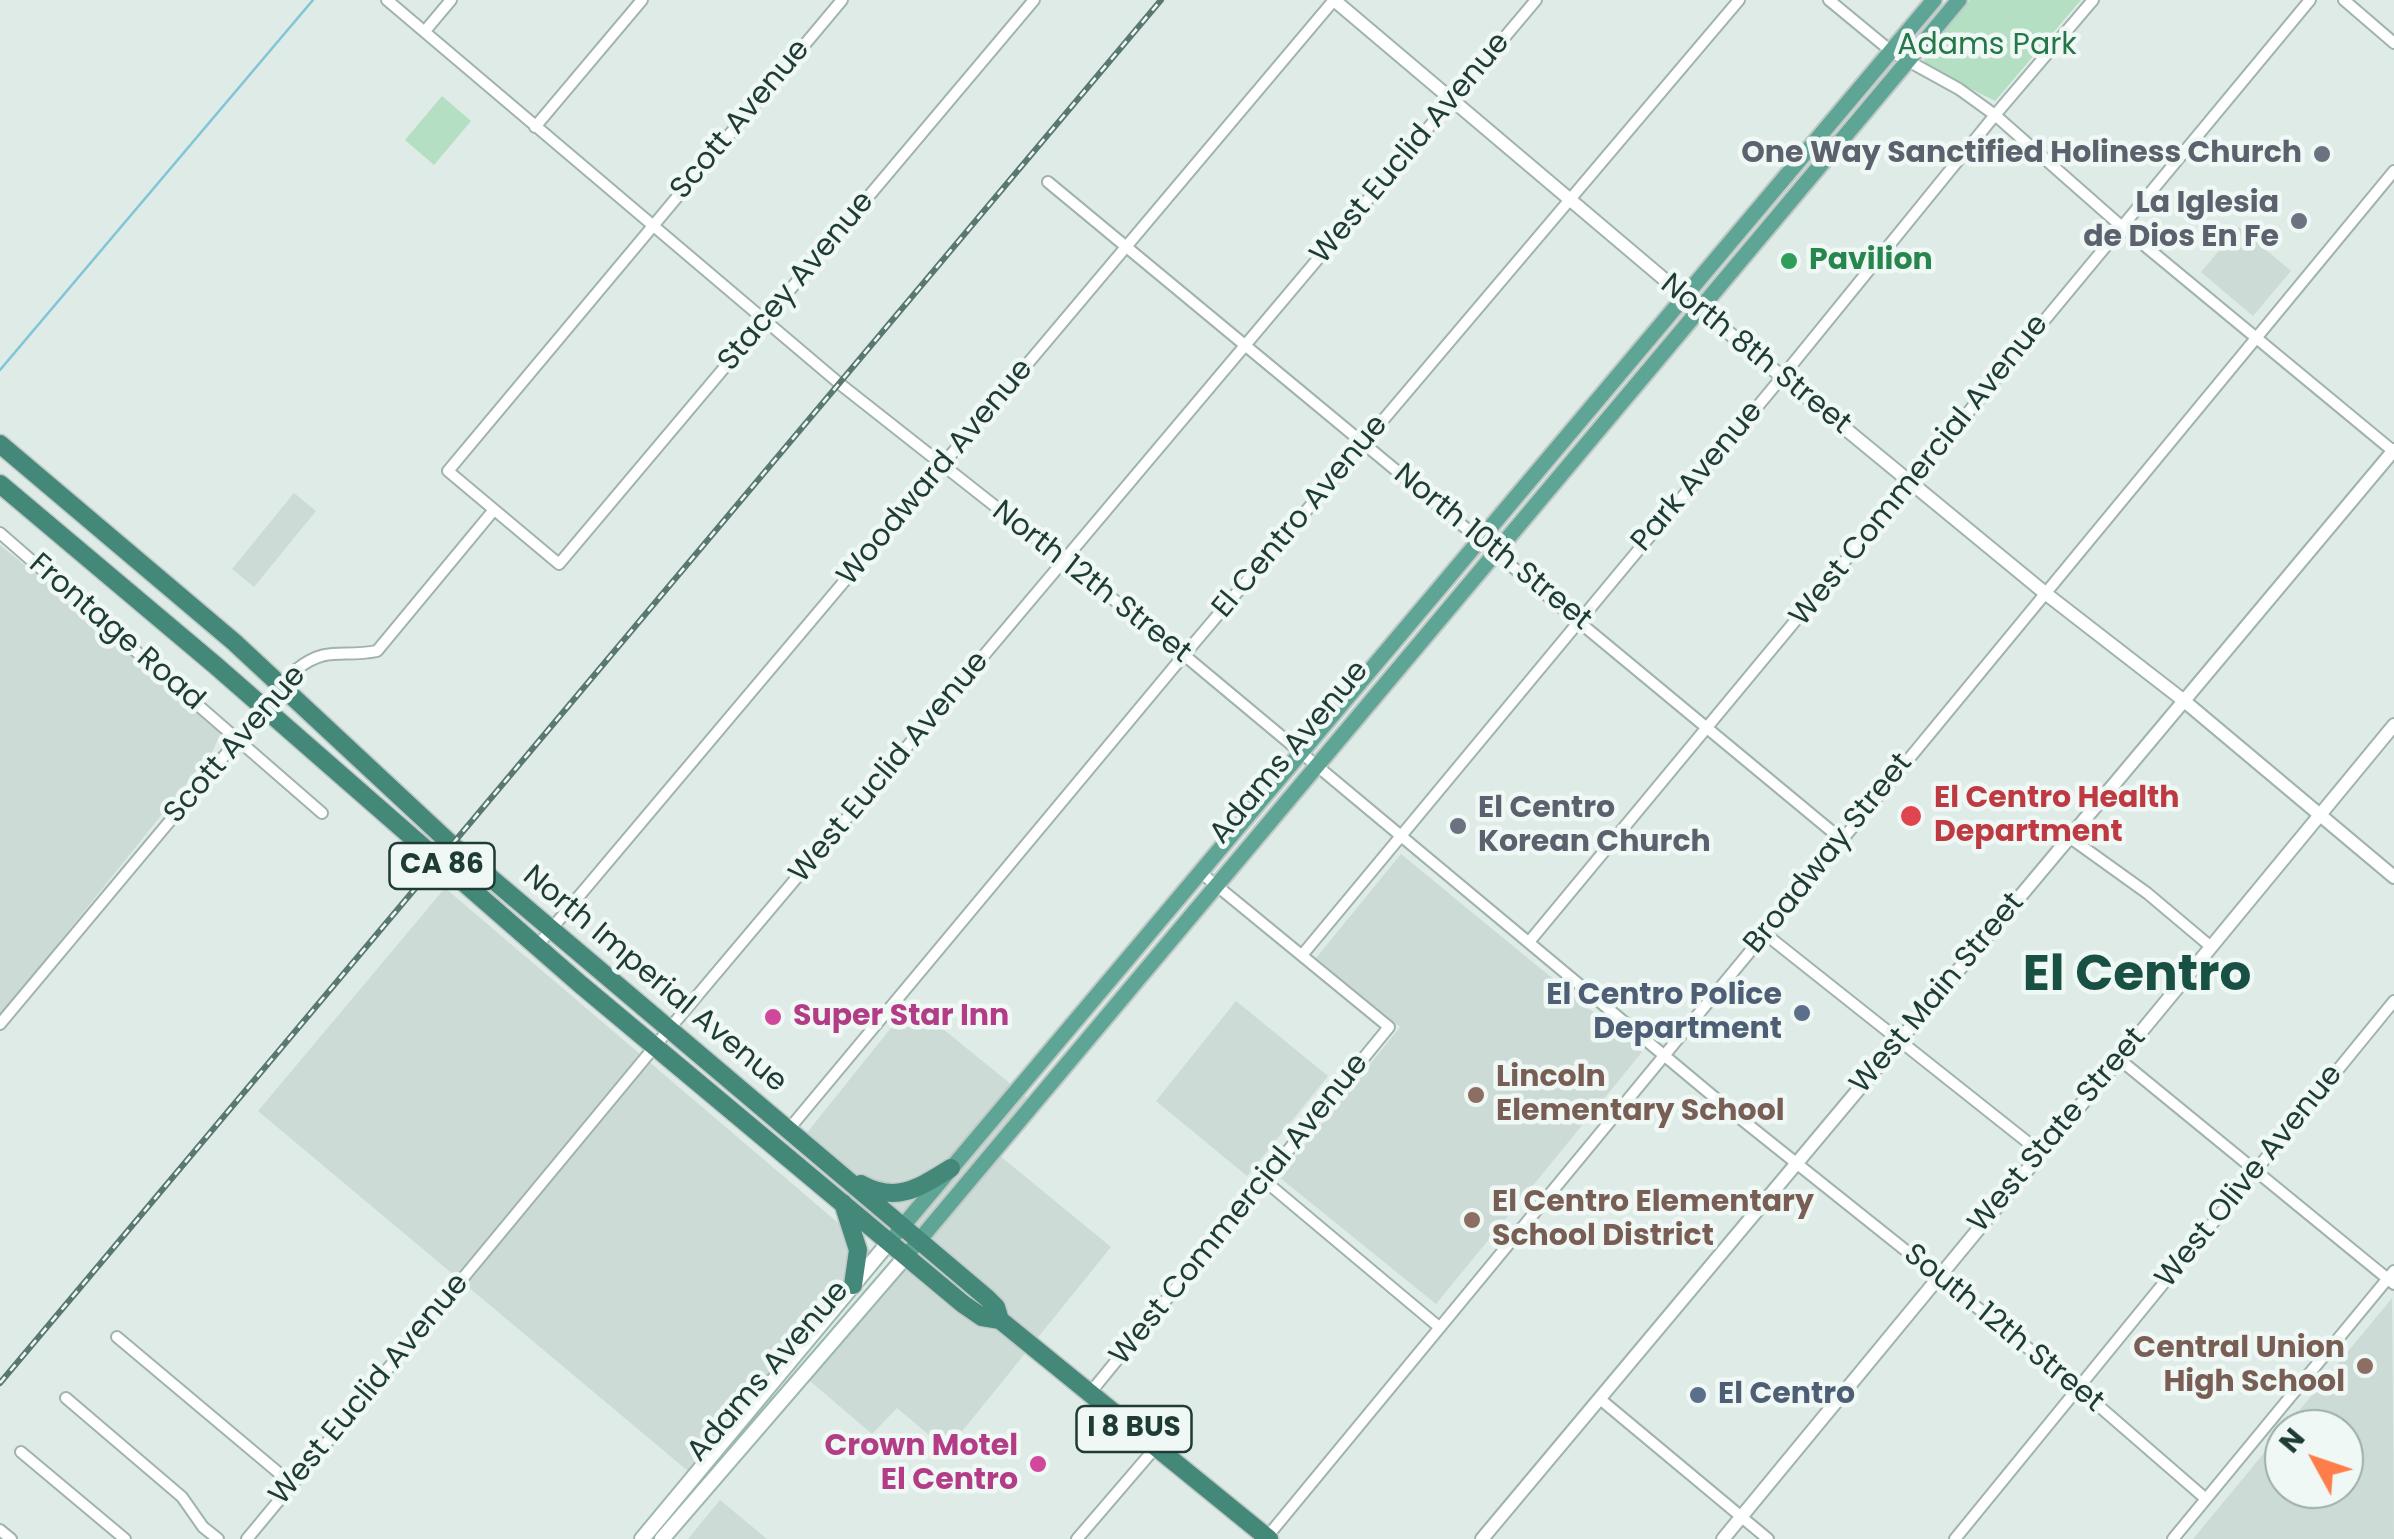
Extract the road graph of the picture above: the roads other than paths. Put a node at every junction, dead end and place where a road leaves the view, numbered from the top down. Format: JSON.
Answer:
{"nodes":[{"id":1,"x":388,"y":0,"type":"edge"},
{"id":2,"x":452,"y":0,"type":"edge"},
{"id":3,"x":642,"y":0,"type":"edge"},
{"id":4,"x":842,"y":0,"type":"edge"},
{"id":5,"x":1034,"y":0,"type":"edge"},
{"id":6,"x":1334,"y":0,"type":"edge"},
{"id":7,"x":1536,"y":0,"type":"edge"},
{"id":8,"x":1739,"y":0,"type":"edge"},
{"id":9,"x":1829,"y":0,"type":"edge"},
{"id":10,"x":1934,"y":0,"type":"edge"},
{"id":11,"x":1959,"y":0,"type":"edge"},
{"id":12,"x":2093,"y":0,"type":"edge"},
{"id":13,"x":2310,"y":0,"type":"edge"},
{"id":14,"x":2344,"y":0,"type":"edge"},
{"id":15,"x":425,"y":32,"type":"junction"},
{"id":16,"x":2394,"y":43,"type":"edge"},
{"id":17,"x":1892,"y":52,"type":"junction"},
{"id":18,"x":1908,"y":62,"type":"junction"},
{"id":19,"x":1451,"y":99,"type":"junction"},
{"id":20,"x":1994,"y":115,"type":"junction"},
{"id":21,"x":535,"y":127,"type":"junction"},
{"id":22,"x":2394,"y":171,"type":"edge"},
{"id":23,"x":1048,"y":182,"type":"dead end"},
{"id":24,"x":1569,"y":200,"type":"junction"},
{"id":25,"x":652,"y":226,"type":"junction"},
{"id":26,"x":2121,"y":226,"type":"junction"},
{"id":27,"x":1127,"y":248,"type":"junction"},
{"id":28,"x":1684,"y":296,"type":"junction"},
{"id":29,"x":1702,"y":310,"type":"junction"},
{"id":30,"x":764,"y":321,"type":"junction"},
{"id":31,"x":2254,"y":338,"type":"junction"},
{"id":32,"x":1248,"y":345,"type":"junction"},
{"id":33,"x":1782,"y":377,"type":"junction"},
{"id":34,"x":1365,"y":443,"type":"junction"},
{"id":35,"x":0,"y":444,"type":"edge"},
{"id":36,"x":2394,"y":451,"type":"edge"},
{"id":37,"x":942,"y":466,"type":"junction"},
{"id":38,"x":1911,"y":482,"type":"junction"},
{"id":39,"x":0,"y":484,"type":"edge"},
{"id":40,"x":493,"y":511,"type":"junction"},
{"id":41,"x":0,"y":533,"type":"edge"},
{"id":42,"x":1480,"y":539,"type":"junction"},
{"id":43,"x":1495,"y":552,"type":"junction"},
{"id":44,"x":1063,"y":562,"type":"junction"},
{"id":45,"x":2044,"y":592,"type":"junction"},
{"id":46,"x":1579,"y":619,"type":"junction"},
{"id":47,"x":1184,"y":656,"type":"junction"},
{"id":48,"x":282,"y":686,"type":"junction"},
{"id":49,"x":2184,"y":700,"type":"junction"},
{"id":50,"x":264,"y":708,"type":"junction"},
{"id":51,"x":2394,"y":725,"type":"edge"},
{"id":52,"x":1710,"y":728,"type":"junction"},
{"id":53,"x":239,"y":738,"type":"junction"},
{"id":54,"x":1298,"y":753,"type":"junction"},
{"id":55,"x":1314,"y":766,"type":"junction"},
{"id":56,"x":322,"y":813,"type":"dead end"},
{"id":57,"x":2319,"y":816,"type":"junction"},
{"id":58,"x":1400,"y":836,"type":"junction"},
{"id":59,"x":2069,"y":837,"type":"junction"},
{"id":60,"x":1842,"y":839,"type":"junction"},
{"id":61,"x":1200,"y":872,"type":"junction"},
{"id":62,"x":2394,"y":877,"type":"edge"},
{"id":63,"x":1216,"y":884,"type":"junction"},
{"id":64,"x":551,"y":930,"type":"junction"},
{"id":65,"x":1764,"y":933,"type":"junction"},
{"id":66,"x":1530,"y":942,"type":"junction"},
{"id":67,"x":537,"y":946,"type":"junction"},
{"id":68,"x":2210,"y":946,"type":"junction"},
{"id":69,"x":1303,"y":954,"type":"junction"},
{"id":70,"x":2394,"y":1001,"type":"edge"},
{"id":71,"x":0,"y":1024,"type":"edge"},
{"id":72,"x":670,"y":1028,"type":"junction"},
{"id":73,"x":1900,"y":1039,"type":"junction"},
{"id":74,"x":656,"y":1046,"type":"junction"},
{"id":75,"x":1664,"y":1054,"type":"junction"},
{"id":76,"x":2119,"y":1058,"type":"junction"},
{"id":77,"x":789,"y":1128,"type":"junction"},
{"id":78,"x":2040,"y":1152,"type":"junction"},
{"id":79,"x":824,"y":1158,"type":"junction"},
{"id":80,"x":1798,"y":1162,"type":"junction"},
{"id":81,"x":951,"y":1168,"type":"junction"},
{"id":82,"x":2256,"y":1170,"type":"junction"},
{"id":83,"x":1265,"y":1181,"type":"junction"},
{"id":84,"x":843,"y":1202,"type":"junction"},
{"id":85,"x":902,"y":1226,"type":"junction"},
{"id":86,"x":920,"y":1240,"type":"junction"},
{"id":87,"x":889,"y":1242,"type":"junction"},
{"id":88,"x":906,"y":1256,"type":"junction"},
{"id":89,"x":1938,"y":1276,"type":"junction"},
{"id":90,"x":2392,"y":1278,"type":"edge"},
{"id":91,"x":852,"y":1285,"type":"junction"},
{"id":92,"x":1000,"y":1320,"type":"junction"},
{"id":93,"x":1439,"y":1327,"type":"junction"},
{"id":94,"x":117,"y":1338,"type":"dead end"},
{"id":95,"x":775,"y":1378,"type":"junction"},
{"id":96,"x":2078,"y":1388,"type":"junction"},
{"id":97,"x":1090,"y":1393,"type":"junction"},
{"id":98,"x":66,"y":1398,"type":"dead end"},
{"id":99,"x":1600,"y":1399,"type":"junction"},
{"id":100,"x":1156,"y":1447,"type":"junction"},
{"id":101,"x":22,"y":1452,"type":"dead end"},
{"id":102,"x":730,"y":1461,"type":"junction"},
{"id":103,"x":703,"y":1465,"type":"junction"},
{"id":104,"x":716,"y":1476,"type":"junction"},
{"id":105,"x":292,"y":1484,"type":"junction"},
{"id":106,"x":2206,"y":1499,"type":"junction"},
{"id":107,"x":1741,"y":1517,"type":"junction"},
{"id":108,"x":0,"y":1530,"type":"edge"},
{"id":109,"x":1268,"y":1538,"type":"edge"},
{"id":110,"x":11,"y":1539,"type":"edge"},
{"id":111,"x":125,"y":1539,"type":"edge"},
{"id":112,"x":218,"y":1539,"type":"edge"},
{"id":113,"x":246,"y":1539,"type":"edge"},
{"id":114,"x":642,"y":1539,"type":"edge"},
{"id":115,"x":662,"y":1539,"type":"edge"},
{"id":116,"x":1077,"y":1539,"type":"edge"},
{"id":117,"x":1482,"y":1539,"type":"edge"},
{"id":118,"x":1723,"y":1539,"type":"edge"},
{"id":119,"x":1768,"y":1539,"type":"edge"},
{"id":120,"x":1955,"y":1539,"type":"edge"},
{"id":121,"x":2173,"y":1539,"type":"edge"}],
"edges":[{"from":1,"to":15,"type":"street","name":"North 12th Street"},
{"from":2,"to":15,"type":"street"},
{"from":3,"to":21,"type":"street"},
{"from":4,"to":25,"type":"street","name":"Scott Avenue"},
{"from":5,"to":30,"type":"street","name":"Stacey Avenue"},
{"from":6,"to":19,"type":"street","name":"North 8th Street"},
{"from":6,"to":27,"type":"street","name":"Woodward Avenue"},
{"from":7,"to":19,"type":"street","name":"West Euclid Avenue"},
{"from":8,"to":24,"type":"street","name":"El Centro Avenue"},
{"from":9,"to":17,"type":"street"},
{"from":10,"to":17,"type":"main road","name":"Adams Avenue"},
{"from":11,"to":18,"type":"main road","name":"Adams Avenue"},
{"from":12,"to":20,"type":"street","name":"Park Avenue"},
{"from":13,"to":26,"type":"street","name":"West Commercial Avenue"},
{"from":14,"to":16,"type":"street"},
{"from":15,"to":21,"type":"street","name":"North 12th Street"},
{"from":17,"to":18,"type":"street"},
{"from":17,"to":28,"type":"main road","name":"Adams Avenue"},
{"from":18,"to":20,"type":"street"},
{"from":18,"to":29,"type":"main road","name":"Adams Avenue"},
{"from":19,"to":24,"type":"street","name":"North 8th Street"},
{"from":19,"to":32,"type":"street","name":"West Euclid Avenue"},
{"from":20,"to":26,"type":"street"},
{"from":20,"to":33,"type":"street","name":"Park Avenue"},
{"from":21,"to":25,"type":"street","name":"North 12th Street"},
{"from":22,"to":31,"type":"street","name":"Broadway Street"},
{"from":23,"to":27,"type":"street","name":"North 10th Street"},
{"from":24,"to":28,"type":"street","name":"North 8th Street"},
{"from":24,"to":34,"type":"street","name":"El Centro Avenue"},
{"from":25,"to":30,"type":"street","name":"North 12th Street"},
{"from":25,"to":40,"type":"street","name":"Scott Avenue"},
{"from":26,"to":31,"type":"street"},
{"from":26,"to":38,"type":"street","name":"West Commercial Avenue"},
{"from":27,"to":32,"type":"street","name":"North 10th Street"},
{"from":27,"to":37,"type":"street","name":"Woodward Avenue"},
{"from":28,"to":29,"type":"street","name":"North 8th Street"},
{"from":28,"to":42,"type":"main road","name":"Adams Avenue"},
{"from":29,"to":33,"type":"street","name":"North 8th Street"},
{"from":29,"to":43,"type":"main road","name":"Adams Avenue"},
{"from":30,"to":37,"type":"street","name":"North 12th Street"},
{"from":30,"to":40,"type":"street","name":"Stacey Avenue"},
{"from":31,"to":36,"type":"street"},
{"from":31,"to":45,"type":"street","name":"Broadway Street"},
{"from":32,"to":34,"type":"street","name":"North 10th Street"},
{"from":32,"to":44,"type":"street","name":"West Euclid Avenue"},
{"from":33,"to":38,"type":"street","name":"North 8th Street"},
{"from":33,"to":46,"type":"street","name":"Park Avenue"},
{"from":34,"to":42,"type":"street","name":"North 10th Street"},
{"from":34,"to":47,"type":"street","name":"El Centro Avenue"},
{"from":35,"to":48,"type":"highway","name":"North Imperial Avenue","number":"CA 86"},
{"from":36,"to":49,"type":"street","name":"West Main Street"},
{"from":37,"to":44,"type":"street","name":"North 12th Street"},
{"from":37,"to":64,"type":"street","name":"Woodward Avenue"},
{"from":38,"to":45,"type":"street","name":"North 8th Street"},
{"from":38,"to":52,"type":"street","name":"West Commercial Avenue"},
{"from":39,"to":50,"type":"highway","name":"North Imperial Avenue","number":"CA 86"},
{"from":40,"to":48,"type":"street","name":"Scott Avenue"},
{"from":41,"to":53,"type":"street","name":"Frontage Road"},
{"from":42,"to":43,"type":"street","name":"North 10th Street"},
{"from":42,"to":54,"type":"main road","name":"Adams Avenue"},
{"from":43,"to":46,"type":"street","name":"North 10th Street"},
{"from":43,"to":55,"type":"main road","name":"Adams Avenue"},
{"from":44,"to":47,"type":"street","name":"North 12th Street"},
{"from":44,"to":72,"type":"street","name":"West Euclid Avenue"},
{"from":45,"to":49,"type":"street","name":"North 8th Street"},
{"from":45,"to":60,"type":"street","name":"Broadway Street"},
{"from":46,"to":52,"type":"street","name":"North 10th Street"},
{"from":46,"to":58,"type":"street","name":"Park Avenue"},
{"from":47,"to":54,"type":"street","name":"North 12th Street"},
{"from":47,"to":77,"type":"street","name":"El Centro Avenue"},
{"from":48,"to":50,"type":"street","name":"Scott Avenue"},
{"from":48,"to":64,"type":"highway","name":"North Imperial Avenue","number":"CA 86"},
{"from":49,"to":57,"type":"street","name":"North 8th Street"},
{"from":49,"to":59,"type":"street","name":"West Main Street"},
{"from":50,"to":53,"type":"street","name":"Scott Avenue"},
{"from":50,"to":67,"type":"highway","name":"North Imperial Avenue","number":"CA 86"},
{"from":51,"to":57,"type":"street","name":"West State Street"},
{"from":52,"to":60,"type":"street","name":"North 10th Street"},
{"from":52,"to":66,"type":"street","name":"West Commercial Avenue"},
{"from":53,"to":56,"type":"street","name":"Frontage Road"},
{"from":53,"to":71,"type":"street","name":"Scott Avenue"},
{"from":54,"to":55,"type":"street","name":"North 12th Street"},
{"from":54,"to":61,"type":"main road","name":"Adams Avenue"},
{"from":55,"to":58,"type":"street","name":"North 12th Street"},
{"from":55,"to":63,"type":"main road","name":"Adams Avenue"},
{"from":57,"to":62,"type":"street","name":"North 8th Street"},
{"from":57,"to":68,"type":"street","name":"West State Street"},
{"from":58,"to":66,"type":"street","name":"North 12th Street"},
{"from":58,"to":69,"type":"street","name":"Park Avenue"},
{"from":59,"to":68,"type":"street"},
{"from":59,"to":73,"type":"street","name":"West Main Street"},
{"from":60,"to":65,"type":"street","name":"Broadway Street"},
{"from":61,"to":63,"type":"street"},
{"from":61,"to":81,"type":"main road","name":"Adams Avenue"},
{"from":63,"to":69,"type":"street"},
{"from":63,"to":86,"type":"main road","name":"Adams Avenue"},
{"from":64,"to":67,"type":"street","name":"Woodward Avenue"},
{"from":64,"to":72,"type":"highway","name":"North Imperial Avenue","number":"CA 86"},
{"from":65,"to":73,"type":"street"},
{"from":65,"to":75,"type":"street","name":"Broadway Street"},
{"from":66,"to":75,"type":"street","name":"North 12th Street"},
{"from":67,"to":74,"type":"highway","name":"North Imperial Avenue","number":"CA 86"},
{"from":68,"to":76,"type":"street","name":"West State Street"},
{"from":69,"to":83,"type":"street","name":"West Commercial Avenue"},
{"from":70,"to":82,"type":"street","name":"West Olive Avenue"},
{"from":72,"to":74,"type":"street","name":"West Euclid Avenue"},
{"from":72,"to":77,"type":"highway","name":"North Imperial Avenue","number":"CA 86"},
{"from":73,"to":78,"type":"street"},
{"from":73,"to":80,"type":"street","name":"West Main Street"},
{"from":74,"to":84,"type":"highway","name":"North Imperial Avenue","number":"CA 86"},
{"from":74,"to":105,"type":"street","name":"West Euclid Avenue"},
{"from":75,"to":80,"type":"street","name":"North 12th Street"},
{"from":75,"to":93,"type":"street","name":"Broadway Street"},
{"from":76,"to":78,"type":"street","name":"West State Street"},
{"from":76,"to":82,"type":"street"},
{"from":77,"to":79,"type":"highway","name":"North Imperial Avenue","number":"CA 86"},
{"from":78,"to":89,"type":"street","name":"West State Street"},
{"from":79,"to":81,"type":"highway","number":"CA 86"},
{"from":79,"to":85,"type":"highway","name":"North Imperial Avenue"},
{"from":80,"to":89,"type":"street","name":"South 12th Street"},
{"from":80,"to":99,"type":"street","name":"West Main Street"},
{"from":81,"to":85,"type":"main road","name":"Adams Avenue"},
{"from":82,"to":90,"type":"street"},
{"from":82,"to":96,"type":"street","name":"West Olive Avenue"},
{"from":83,"to":93,"type":"street"},
{"from":83,"to":97,"type":"street","name":"West Commercial Avenue"},
{"from":84,"to":87,"type":"highway","name":"North Imperial Avenue","number":"CA 86"},
{"from":84,"to":91,"type":"highway"},
{"from":85,"to":86,"type":"highway","name":"North Imperial Avenue"},
{"from":85,"to":87,"type":"main road","name":"Adams Avenue"},
{"from":86,"to":88,"type":"main road","name":"Adams Avenue"},
{"from":86,"to":92,"type":"highway","name":"North Imperial Avenue","number":"I 8 BUS"},
{"from":87,"to":88,"type":"highway","name":"North Imperial Avenue","number":"I 8 BUS"},
{"from":87,"to":91,"type":"main road","name":"Adams Avenue"},
{"from":88,"to":92,"type":"highway","name":"North Imperial Avenue","number":"I 8 BUS"},
{"from":88,"to":102,"type":"main road","name":"Adams Avenue"},
{"from":89,"to":96,"type":"street","name":"South 12th Street"},
{"from":89,"to":107,"type":"street","name":"West State Street"},
{"from":90,"to":106,"type":"street"},
{"from":91,"to":95,"type":"main road","name":"Adams Avenue"},
{"from":92,"to":97,"type":"highway","name":"North Imperial Avenue","number":"I 8 BUS"},
{"from":93,"to":109,"type":"street","name":"Broadway Street"},
{"from":94,"to":105,"type":"street"},
{"from":95,"to":102,"type":"main road"},
{"from":95,"to":103,"type":"main road","name":"Adams Avenue"},
{"from":96,"to":106,"type":"street","name":"South 12th Street"},
{"from":96,"to":120,"type":"street","name":"West Olive Avenue"},
{"from":97,"to":100,"type":"highway","name":"North Imperial Avenue","number":"I 8 BUS"},
{"from":98,"to":112,"type":"street"},
{"from":99,"to":107,"type":"street"},
{"from":99,"to":117,"type":"street","name":"West Main Street"},
{"from":100,"to":109,"type":"highway","name":"North Imperial Avenue","number":"I 8 BUS"},
{"from":100,"to":116,"type":"street"},
{"from":101,"to":111,"type":"street"},
{"from":102,"to":104,"type":"main road","name":"Adams Avenue"},
{"from":103,"to":104,"type":"main road"},
{"from":103,"to":114,"type":"main road","name":"Adams Avenue"},
{"from":104,"to":115,"type":"main road","name":"Adams Avenue"},
{"from":105,"to":113,"type":"street","name":"West Euclid Avenue"},
{"from":106,"to":121,"type":"street"},
{"from":107,"to":118,"type":"street","name":"West State Street"},
{"from":107,"to":119,"type":"street"},
{"from":108,"to":110,"type":"street"}]}
